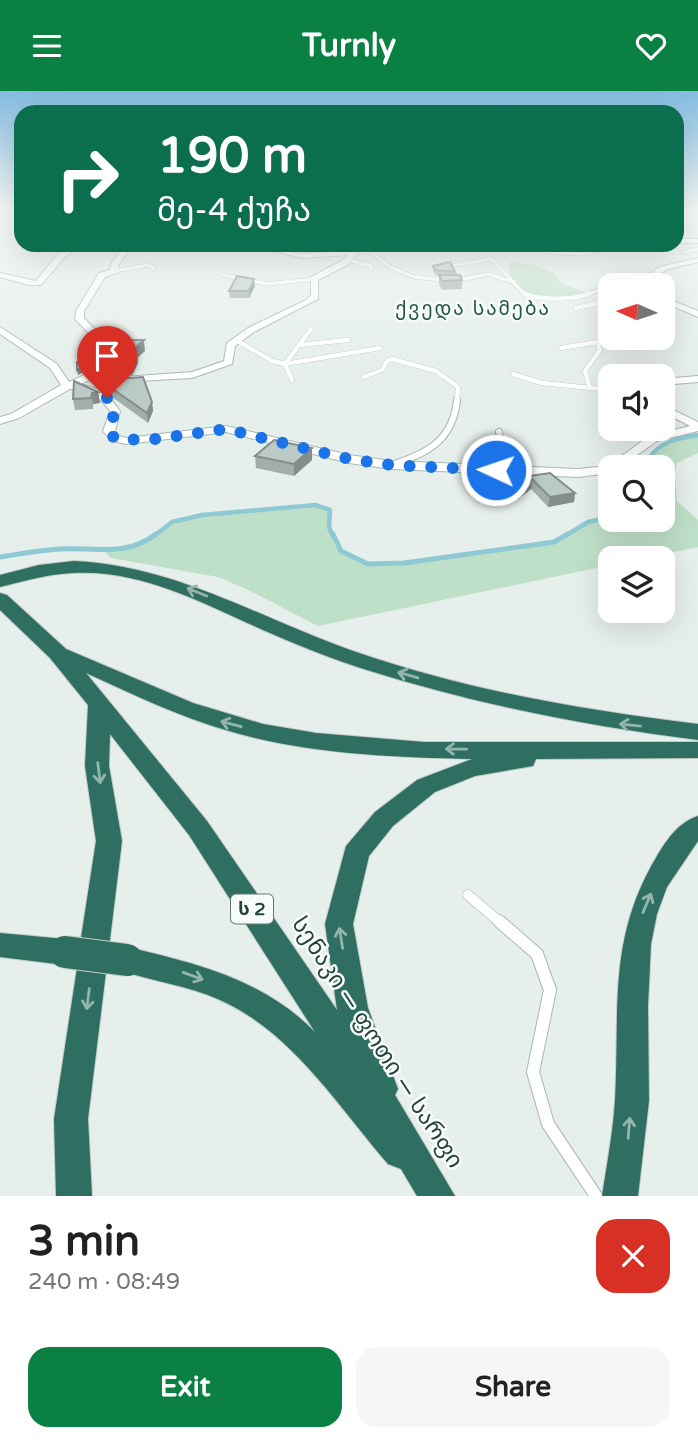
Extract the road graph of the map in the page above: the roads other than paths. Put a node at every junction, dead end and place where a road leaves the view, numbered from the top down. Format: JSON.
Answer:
{"nodes":[{"id":1,"x":56,"y":262,"type":"edge"},
{"id":2,"x":116,"y":262,"type":"edge"},
{"id":3,"x":345,"y":262,"type":"edge"},
{"id":4,"x":356,"y":262,"type":"edge"},
{"id":5,"x":384,"y":262,"type":"edge"},
{"id":6,"x":477,"y":262,"type":"edge"},
{"id":7,"x":494,"y":262,"type":"edge"},
{"id":8,"x":691,"y":262,"type":"edge"},
{"id":9,"x":456,"y":265,"type":"dead end"},
{"id":10,"x":154,"y":269,"type":"dead end"},
{"id":11,"x":371,"y":270,"type":"dead end"},
{"id":12,"x":114,"y":271,"type":"junction"},
{"id":13,"x":658,"y":273,"type":"edge"},
{"id":14,"x":0,"y":275,"type":"edge"},
{"id":15,"x":223,"y":275,"type":"dead end"},
{"id":16,"x":314,"y":279,"type":"junction"},
{"id":17,"x":514,"y":282,"type":"junction"},
{"id":18,"x":598,"y":290,"type":"edge"},
{"id":19,"x":598,"y":303,"type":"edge"},
{"id":20,"x":676,"y":305,"type":"edge"},
{"id":21,"x":576,"y":308,"type":"dead end"},
{"id":22,"x":698,"y":314,"type":"edge"},
{"id":23,"x":311,"y":329,"type":"dead end"},
{"id":24,"x":0,"y":330,"type":"edge"},
{"id":25,"x":236,"y":340,"type":"junction"},
{"id":26,"x":348,"y":340,"type":"dead end"},
{"id":27,"x":300,"y":345,"type":"junction"},
{"id":28,"x":380,"y":348,"type":"dead end"},
{"id":29,"x":561,"y":348,"type":"dead end"},
{"id":30,"x":285,"y":364,"type":"junction"},
{"id":31,"x":513,"y":374,"type":"dead end"},
{"id":32,"x":363,"y":377,"type":"dead end"},
{"id":33,"x":698,"y":379,"type":"edge"},
{"id":34,"x":292,"y":380,"type":"dead end"},
{"id":35,"x":117,"y":381,"type":"edge"},
{"id":36,"x":675,"y":381,"type":"edge"},
{"id":37,"x":104,"y":382,"type":"edge"},
{"id":38,"x":66,"y":386,"type":"junction"},
{"id":39,"x":590,"y":388,"type":"junction"},
{"id":40,"x":598,"y":389,"type":"edge"},
{"id":41,"x":675,"y":415,"type":"edge"},
{"id":42,"x":0,"y":421,"type":"edge"},
{"id":43,"x":698,"y":427,"type":"edge"},
{"id":44,"x":499,"y":432,"type":"dead end"},
{"id":45,"x":630,"y":455,"type":"edge"},
{"id":46,"x":391,"y":465,"type":"junction"},
{"id":47,"x":496,"y":470,"type":"junction"},
{"id":48,"x":598,"y":470,"type":"edge"},
{"id":49,"x":0,"y":581,"type":"edge"},
{"id":50,"x":5,"y":604,"type":"edge"},
{"id":51,"x":58,"y":653,"type":"junction"},
{"id":52,"x":99,"y":705,"type":"junction"},
{"id":53,"x":698,"y":732,"type":"edge"},
{"id":54,"x":598,"y":750,"type":"junction"},
{"id":55,"x":698,"y":750,"type":"edge"},
{"id":56,"x":698,"y":825,"type":"edge"},
{"id":57,"x":468,"y":895,"type":"dead end"},
{"id":58,"x":0,"y":945,"type":"edge"},
{"id":59,"x":393,"y":1121,"type":"junction"},
{"id":60,"x":437,"y":1195,"type":"edge"},
{"id":61,"x":74,"y":1196,"type":"edge"},
{"id":62,"x":596,"y":1196,"type":"edge"},
{"id":63,"x":620,"y":1196,"type":"edge"}],
"edges":[{"from":1,"to":14,"type":"street"},
{"from":2,"to":12,"type":"street"},
{"from":3,"to":16,"type":"street"},
{"from":4,"to":11,"type":"lane"},
{"from":5,"to":17,"type":"lane"},
{"from":6,"to":9,"type":"lane"},
{"from":7,"to":17,"type":"lane"},
{"from":8,"to":13,"type":"street"},
{"from":10,"to":12,"type":"lane"},
{"from":12,"to":38,"type":"street"},
{"from":15,"to":16,"type":"lane"},
{"from":16,"to":25,"type":"street"},
{"from":17,"to":18,"type":"lane"},
{"from":19,"to":21,"type":"lane"},
{"from":20,"to":22,"type":"street"},
{"from":23,"to":27,"type":"lane"},
{"from":24,"to":38,"type":"street"},
{"from":25,"to":30,"type":"lane"},
{"from":25,"to":35,"type":"street"},
{"from":26,"to":27,"type":"lane"},
{"from":27,"to":30,"type":"lane"},
{"from":28,"to":30,"type":"lane"},
{"from":29,"to":39,"type":"lane"},
{"from":30,"to":34,"type":"lane"},
{"from":31,"to":39,"type":"lane"},
{"from":32,"to":46,"type":"lane"},
{"from":33,"to":36,"type":"street"},
{"from":37,"to":38,"type":"street"},
{"from":38,"to":42,"type":"street"},
{"from":38,"to":46,"type":"street"},
{"from":39,"to":40,"type":"lane"},
{"from":41,"to":43,"type":"street"},
{"from":43,"to":45,"type":"street"},
{"from":44,"to":47,"type":"lane"},
{"from":46,"to":47,"type":"street"},
{"from":47,"to":48,"type":"street"},
{"from":53,"to":49,"type":"highway","one_way":true},
{"from":50,"to":51,"type":"highway","name":"სენაკი — ფოთი — სარფი","number":"ს 2"},
{"from":51,"to":52,"type":"highway","name":"სენაკი — ფოთი — სარფი","number":"ს 2"},
{"from":54,"to":51,"type":"highway","one_way":true},
{"from":52,"to":59,"type":"highway","name":"სენაკი — ფოთი — სარფი","number":"ს 2"},
{"from":52,"to":61,"type":"highway","one_way":true},
{"from":54,"to":55,"type":"highway"},
{"from":59,"to":54,"type":"highway","one_way":true},
{"from":63,"to":56,"type":"highway","one_way":true},
{"from":57,"to":62,"type":"lane"},
{"from":58,"to":60,"type":"highway","one_way":true,"bridge":true},
{"from":59,"to":60,"type":"highway","name":"სენაკი — ფოთი — სარფი","number":"ს 2"}]}
